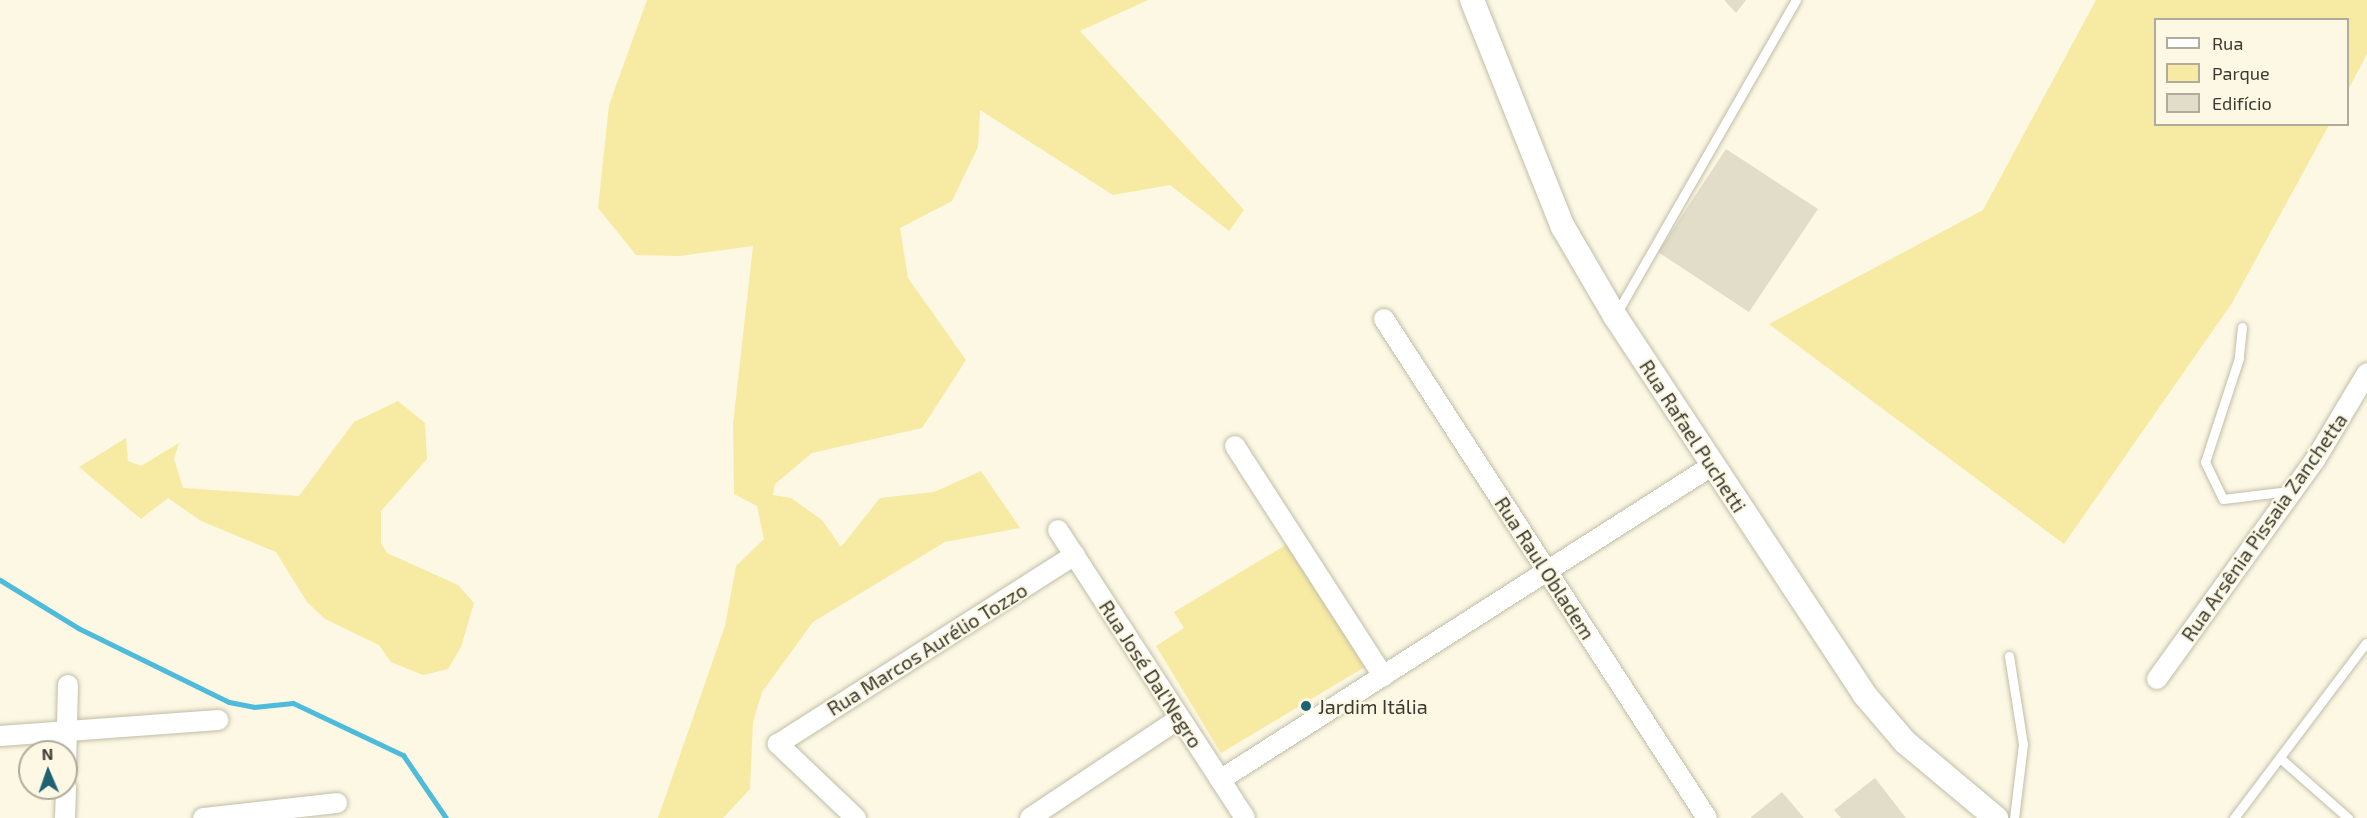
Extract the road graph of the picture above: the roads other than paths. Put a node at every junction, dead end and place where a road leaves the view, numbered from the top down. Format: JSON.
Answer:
{"nodes":[{"id":1,"x":1472,"y":0,"type":"edge"},
{"id":2,"x":1797,"y":0,"type":"edge"},
{"id":3,"x":1615,"y":316,"type":"junction"},
{"id":4,"x":1384,"y":319,"type":"dead end"},
{"id":5,"x":2242,"y":327,"type":"dead end"},
{"id":6,"x":2367,"y":373,"type":"edge"},
{"id":7,"x":1235,"y":446,"type":"dead end"},
{"id":8,"x":1713,"y":465,"type":"junction"},
{"id":9,"x":2295,"y":490,"type":"junction"},
{"id":10,"x":1058,"y":530,"type":"dead end"},
{"id":11,"x":1075,"y":555,"type":"junction"},
{"id":12,"x":1547,"y":571,"type":"junction"},
{"id":13,"x":2366,"y":644,"type":"edge"},
{"id":14,"x":2009,"y":657,"type":"dead end"},
{"id":15,"x":1383,"y":676,"type":"junction"},
{"id":16,"x":2157,"y":679,"type":"dead end"},
{"id":17,"x":68,"y":685,"type":"dead end"},
{"id":18,"x":1180,"y":718,"type":"junction"},
{"id":19,"x":218,"y":720,"type":"dead end"},
{"id":20,"x":67,"y":728,"type":"junction"},
{"id":21,"x":0,"y":736,"type":"edge"},
{"id":22,"x":67,"y":740,"type":"edge"},
{"id":23,"x":2280,"y":758,"type":"junction"},
{"id":24,"x":1220,"y":780,"type":"junction"},
{"id":25,"x":66,"y":800,"type":"edge"},
{"id":26,"x":337,"y":803,"type":"dead end"},
{"id":27,"x":65,"y":818,"type":"edge"},
{"id":28,"x":203,"y":818,"type":"edge"},
{"id":29,"x":856,"y":818,"type":"edge"},
{"id":30,"x":1030,"y":818,"type":"edge"},
{"id":31,"x":1245,"y":818,"type":"edge"},
{"id":32,"x":1707,"y":818,"type":"edge"},
{"id":33,"x":1996,"y":818,"type":"edge"},
{"id":34,"x":2014,"y":818,"type":"edge"},
{"id":35,"x":2234,"y":818,"type":"edge"},
{"id":36,"x":2348,"y":818,"type":"edge"}],
"edges":[{"from":1,"to":3,"type":"street","name":"Rua Rafael Puchetti"},
{"from":2,"to":3,"type":"lane"},
{"from":3,"to":8,"type":"street","name":"Rua Rafael Puchetti"},
{"from":4,"to":12,"type":"street","name":"Rua Raul Obladem"},
{"from":5,"to":9,"type":"lane"},
{"from":6,"to":9,"type":"street","name":"Rua Arsênia Pissaia Zanchetta"},
{"from":7,"to":15,"type":"street"},
{"from":8,"to":12,"type":"street"},
{"from":8,"to":33,"type":"street","name":"Rua Rafael Puchetti"},
{"from":9,"to":16,"type":"street","name":"Rua Arsênia Pissaia Zanchetta"},
{"from":10,"to":11,"type":"street","name":"Rua José Dal'Negro"},
{"from":11,"to":18,"type":"street","name":"Rua José Dal'Negro"},
{"from":11,"to":29,"type":"street","name":"Rua Marcos Aurélio Tozzo"},
{"from":12,"to":15,"type":"street"},
{"from":12,"to":32,"type":"street","name":"Rua Raul Obladem"},
{"from":13,"to":23,"type":"lane"},
{"from":14,"to":34,"type":"lane"},
{"from":15,"to":24,"type":"street"},
{"from":17,"to":20,"type":"street"},
{"from":18,"to":24,"type":"street","name":"Rua José Dal'Negro"},
{"from":18,"to":30,"type":"street"},
{"from":19,"to":20,"type":"street"},
{"from":20,"to":21,"type":"street"},
{"from":20,"to":22,"type":"street"},
{"from":23,"to":35,"type":"lane"},
{"from":23,"to":36,"type":"lane"},
{"from":24,"to":31,"type":"street","name":"Rua José Dal'Negro"},
{"from":25,"to":27,"type":"street"},
{"from":26,"to":28,"type":"street"}]}
